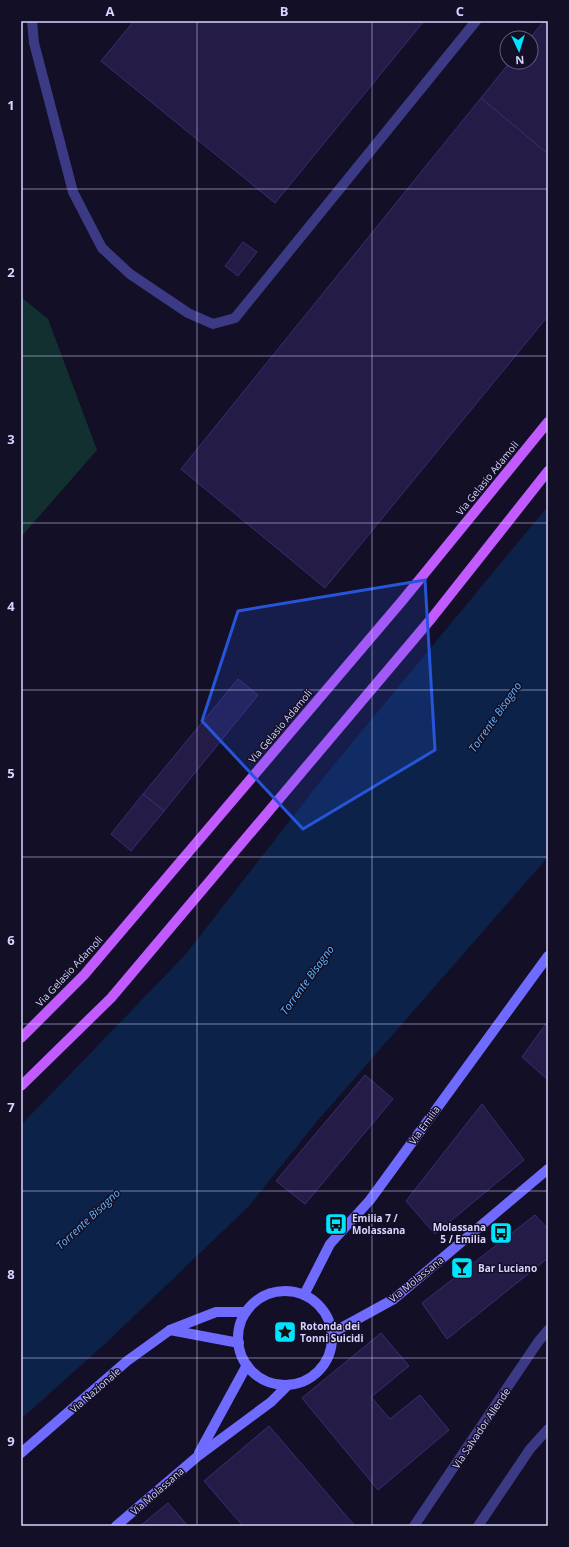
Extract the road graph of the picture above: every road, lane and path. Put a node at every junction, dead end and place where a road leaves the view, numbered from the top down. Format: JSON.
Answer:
{"nodes":[{"id":1,"x":32,"y":21,"type":"edge"},
{"id":2,"x":476,"y":21,"type":"edge"},
{"id":3,"x":548,"y":422,"type":"edge"},
{"id":4,"x":548,"y":471,"type":"edge"},
{"id":5,"x":548,"y":956,"type":"edge"},
{"id":6,"x":21,"y":1038,"type":"edge"},
{"id":7,"x":21,"y":1086,"type":"edge"},
{"id":8,"x":548,"y":1169,"type":"edge"},
{"id":9,"x":304,"y":1295,"type":"junction"},
{"id":10,"x":246,"y":1312,"type":"junction"},
{"id":11,"x":170,"y":1330,"type":"junction"},
{"id":12,"x":548,"y":1330,"type":"edge"},
{"id":13,"x":332,"y":1333,"type":"junction"},
{"id":14,"x":239,"y":1343,"type":"junction"},
{"id":15,"x":247,"y":1365,"type":"junction"},
{"id":16,"x":288,"y":1385,"type":"junction"},
{"id":17,"x":548,"y":1429,"type":"edge"},
{"id":18,"x":21,"y":1453,"type":"edge"},
{"id":19,"x":198,"y":1456,"type":"junction"},
{"id":20,"x":116,"y":1526,"type":"edge"},
{"id":21,"x":414,"y":1526,"type":"edge"},
{"id":22,"x":478,"y":1526,"type":"edge"}],
"edges":[{"from":1,"to":2,"type":"street"},
{"from":3,"to":6,"type":"main road","name":"Via Gelasio Adamoli"},
{"from":4,"to":7,"type":"main road"},
{"from":5,"to":9,"type":"main road","name":"Via Emilia"},
{"from":8,"to":13,"type":"main road","name":"Via Molassana"},
{"from":9,"to":10,"type":"main road"},
{"from":9,"to":13,"type":"main road"},
{"from":10,"to":11,"type":"main road","name":"Via Nazionale"},
{"from":10,"to":14,"type":"main road"},
{"from":11,"to":14,"type":"main road"},
{"from":11,"to":18,"type":"main road","name":"Via Nazionale"},
{"from":12,"to":21,"type":"street","name":"Via Salvador Allende"},
{"from":13,"to":16,"type":"main road"},
{"from":14,"to":15,"type":"main road"},
{"from":15,"to":16,"type":"main road"},
{"from":15,"to":19,"type":"main road","name":"Via Molassana"},
{"from":16,"to":19,"type":"main road","name":"Via Molassana"},
{"from":17,"to":22,"type":"street"},
{"from":19,"to":20,"type":"main road","name":"Via Molassana"}]}
